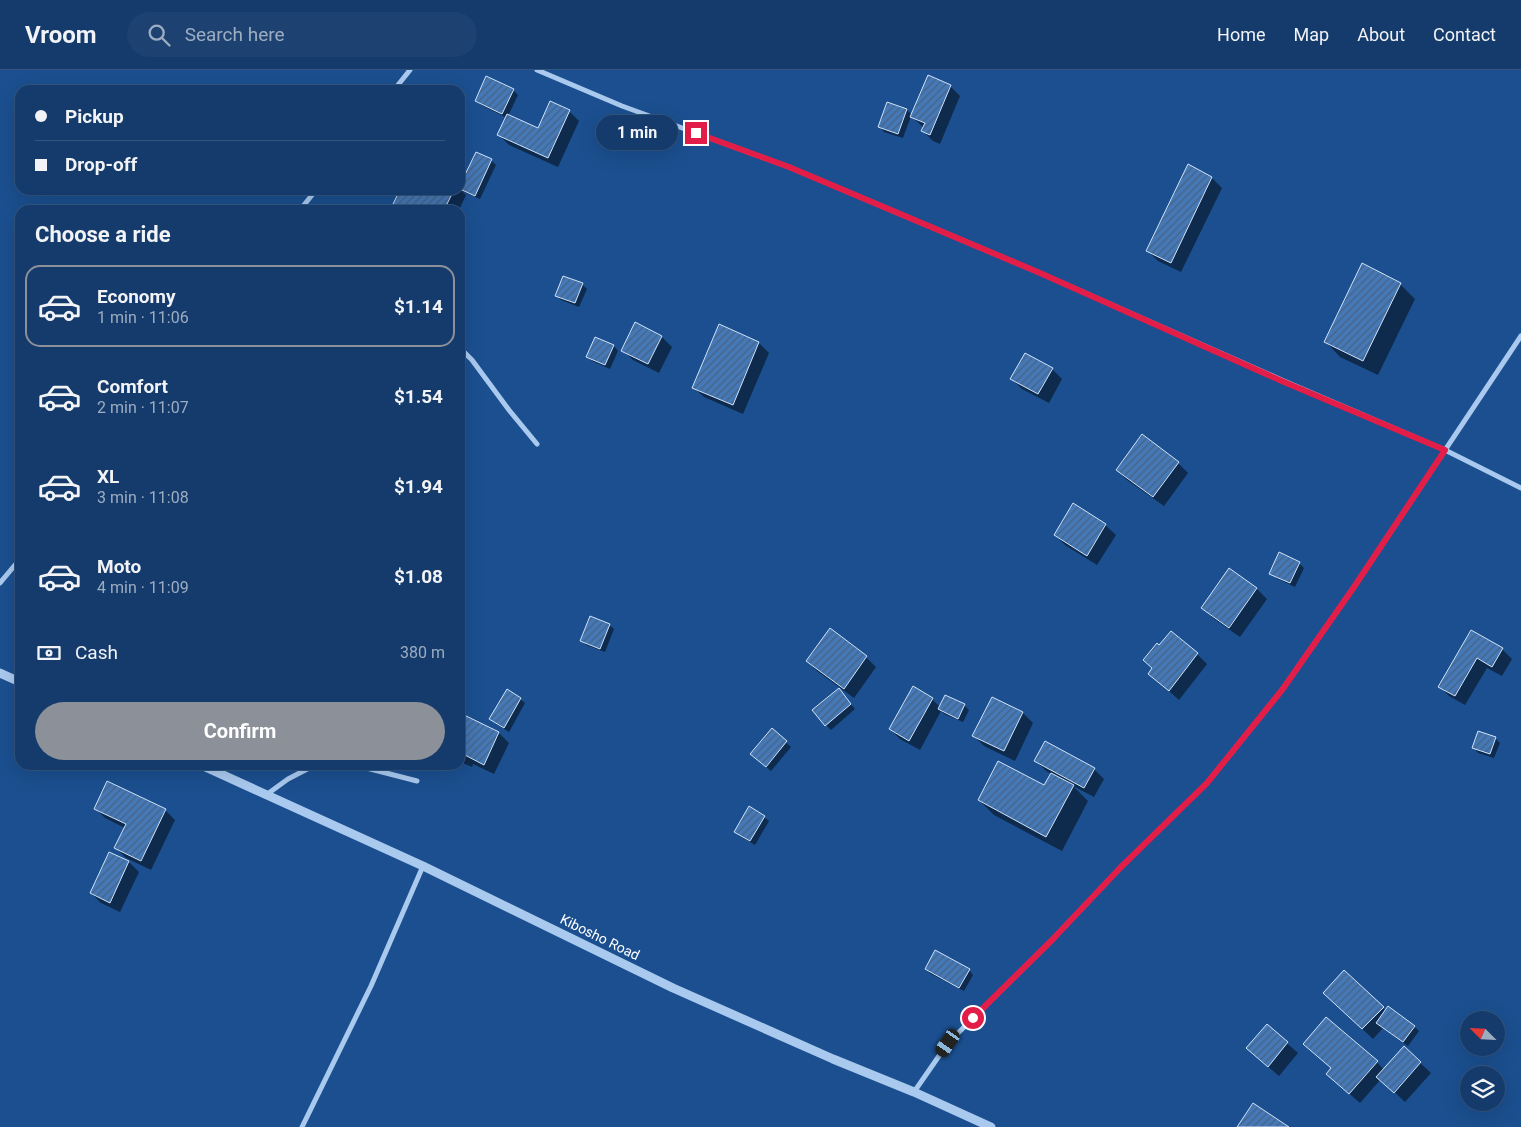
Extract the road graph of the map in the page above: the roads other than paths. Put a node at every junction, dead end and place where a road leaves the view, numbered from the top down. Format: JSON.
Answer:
{"nodes":[{"id":1,"x":410,"y":70,"type":"edge"},
{"id":2,"x":537,"y":70,"type":"edge"},
{"id":3,"x":398,"y":85,"type":"edge"},
{"id":4,"x":312,"y":195,"type":"edge"},
{"id":5,"x":304,"y":205,"type":"edge"},
{"id":6,"x":1521,"y":336,"type":"edge"},
{"id":7,"x":465,"y":353,"type":"edge"},
{"id":8,"x":537,"y":444,"type":"dead end"},
{"id":9,"x":1445,"y":450,"type":"junction"},
{"id":10,"x":1521,"y":488,"type":"edge"},
{"id":11,"x":15,"y":565,"type":"edge"},
{"id":12,"x":0,"y":583,"type":"edge"},
{"id":13,"x":0,"y":673,"type":"edge"},
{"id":14,"x":15,"y":680,"type":"edge"},
{"id":15,"x":211,"y":770,"type":"edge"},
{"id":16,"x":305,"y":770,"type":"edge"},
{"id":17,"x":374,"y":770,"type":"edge"},
{"id":18,"x":417,"y":781,"type":"dead end"},
{"id":19,"x":266,"y":796,"type":"junction"},
{"id":20,"x":423,"y":866,"type":"junction"},
{"id":21,"x":914,"y":1092,"type":"junction"},
{"id":22,"x":302,"y":1127,"type":"edge"},
{"id":23,"x":991,"y":1127,"type":"edge"}],
"edges":[{"from":1,"to":3,"type":"street"},
{"from":2,"to":9,"type":"street"},
{"from":4,"to":5,"type":"street"},
{"from":6,"to":9,"type":"street"},
{"from":7,"to":8,"type":"street"},
{"from":9,"to":10,"type":"street"},
{"from":9,"to":21,"type":"street"},
{"from":11,"to":12,"type":"street"},
{"from":13,"to":14,"type":"street"},
{"from":15,"to":19,"type":"street","name":"Kibosho Road"},
{"from":16,"to":19,"type":"street"},
{"from":17,"to":18,"type":"street"},
{"from":19,"to":20,"type":"street","name":"Kibosho Road"},
{"from":20,"to":21,"type":"street","name":"Kibosho Road"},
{"from":20,"to":22,"type":"street"},
{"from":21,"to":23,"type":"street","name":"Kibosho Road"}]}
